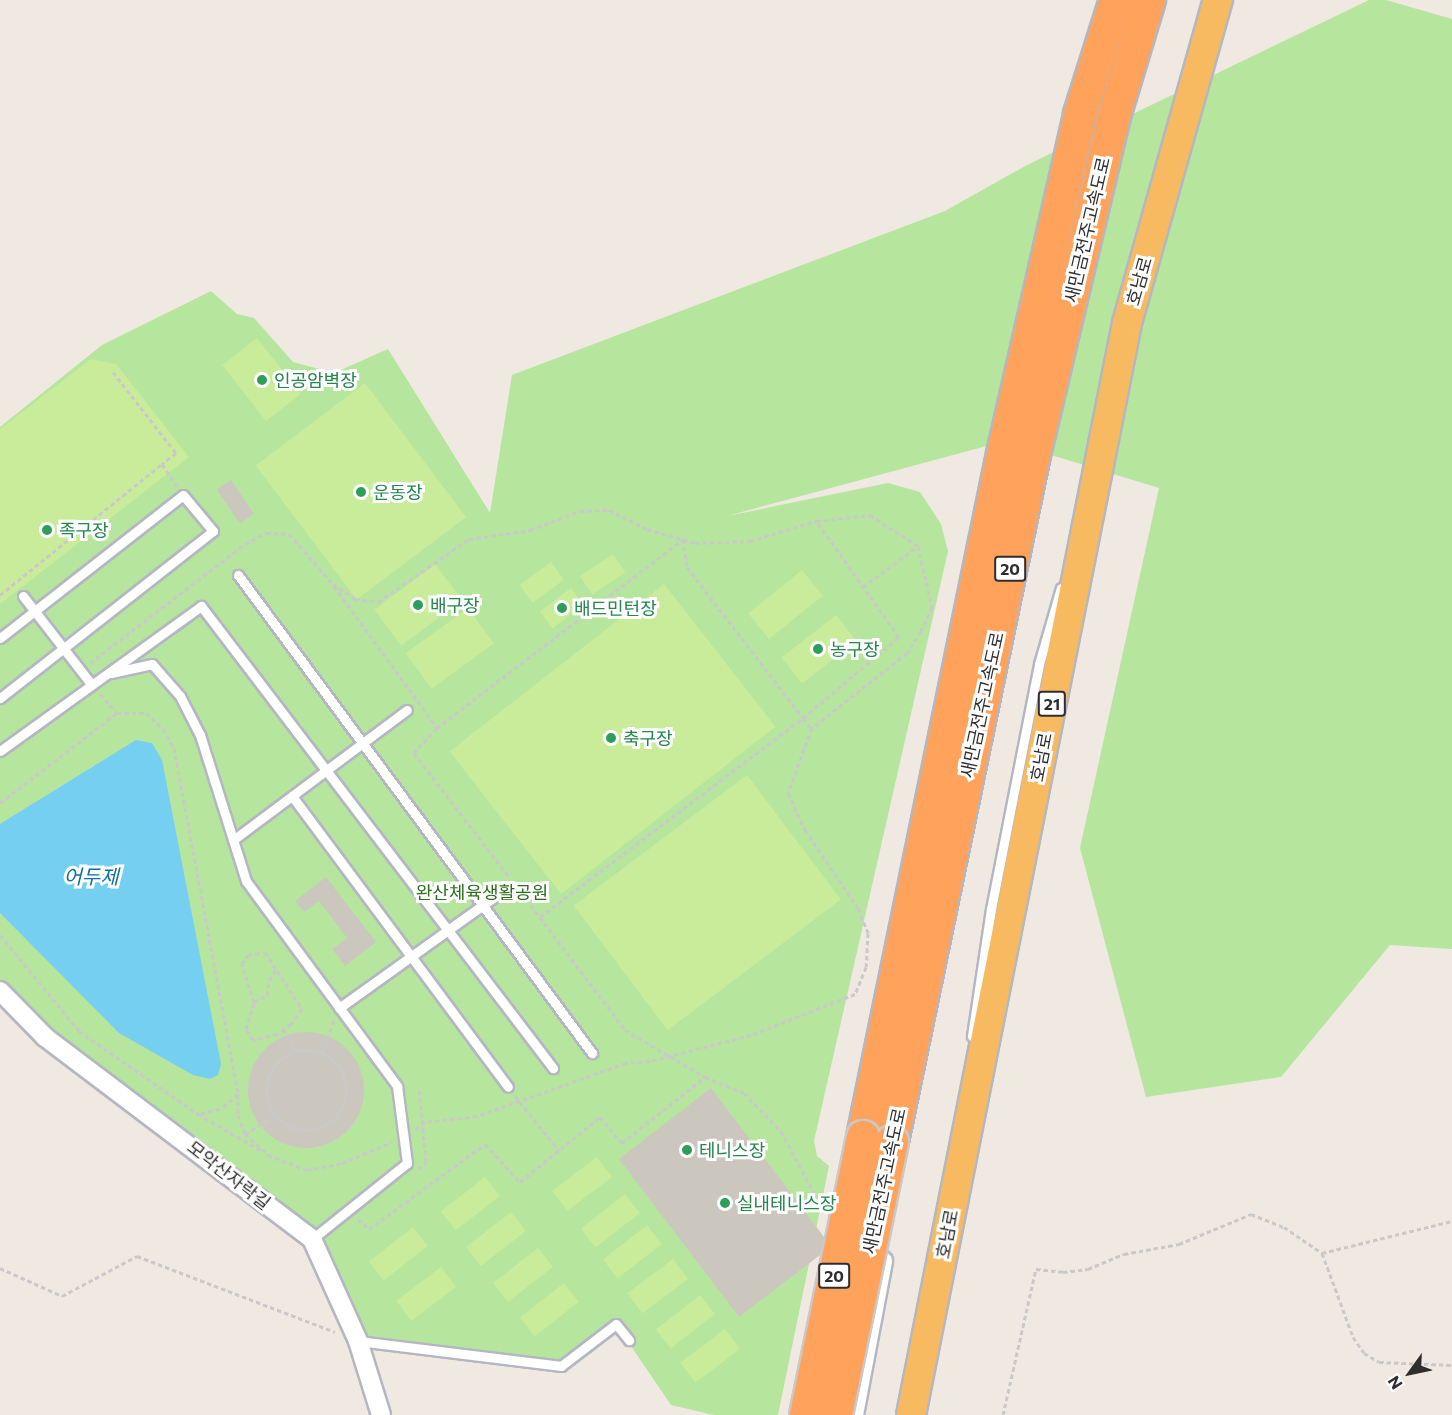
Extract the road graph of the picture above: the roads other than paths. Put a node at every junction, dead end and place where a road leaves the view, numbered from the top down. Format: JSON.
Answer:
{"nodes":[{"id":1,"x":1116,"y":0,"type":"edge"},
{"id":2,"x":1149,"y":0,"type":"edge"},
{"id":3,"x":1218,"y":0,"type":"edge"},
{"id":4,"x":1234,"y":0,"type":"edge"},
{"id":5,"x":1106,"y":429,"type":"junction"},
{"id":6,"x":1068,"y":564,"type":"dead end"},
{"id":7,"x":238,"y":575,"type":"dead end"},
{"id":8,"x":1065,"y":575,"type":"dead end"},
{"id":9,"x":23,"y":596,"type":"dead end"},
{"id":10,"x":34,"y":612,"type":"junction"},
{"id":11,"x":0,"y":638,"type":"edge"},
{"id":12,"x":63,"y":648,"type":"junction"},
{"id":13,"x":105,"y":674,"type":"junction"},
{"id":14,"x":91,"y":684,"type":"junction"},
{"id":15,"x":0,"y":698,"type":"edge"},
{"id":16,"x":407,"y":710,"type":"dead end"},
{"id":17,"x":363,"y":743,"type":"junction"},
{"id":18,"x":0,"y":751,"type":"edge"},
{"id":19,"x":326,"y":770,"type":"junction"},
{"id":20,"x":292,"y":796,"type":"junction"},
{"id":21,"x":233,"y":840,"type":"junction"},
{"id":22,"x":505,"y":889,"type":"dead end"},
{"id":23,"x":483,"y":905,"type":"junction"},
{"id":24,"x":448,"y":930,"type":"junction"},
{"id":25,"x":411,"y":957,"type":"junction"},
{"id":26,"x":0,"y":991,"type":"edge"},
{"id":27,"x":339,"y":1008,"type":"junction"},
{"id":28,"x":970,"y":1051,"type":"dead end"},
{"id":29,"x":592,"y":1053,"type":"dead end"},
{"id":30,"x":553,"y":1068,"type":"dead end"},
{"id":31,"x":508,"y":1087,"type":"road end"},
{"id":32,"x":964,"y":1087,"type":"dead end"},
{"id":33,"x":877,"y":1140,"type":"junction"},
{"id":34,"x":312,"y":1239,"type":"junction"},
{"id":35,"x":887,"y":1242,"type":"dead end"},
{"id":36,"x":927,"y":1335,"type":"junction"},
{"id":37,"x":629,"y":1340,"type":"dead end"},
{"id":38,"x":358,"y":1341,"type":"junction"},
{"id":39,"x":381,"y":1415,"type":"edge"},
{"id":40,"x":806,"y":1415,"type":"edge"},
{"id":41,"x":836,"y":1415,"type":"edge"},
{"id":42,"x":854,"y":1415,"type":"edge"},
{"id":43,"x":911,"y":1415,"type":"edge"},
{"id":44,"x":928,"y":1415,"type":"edge"}],
"edges":[{"from":1,"to":33,"type":"highway","name":"새만금전주고속도로","number":"20"},
{"from":2,"to":33,"type":"highway","name":"새만금전주고속도로","number":"20"},
{"from":3,"to":5,"type":"highway","name":"호남로","number":"21"},
{"from":4,"to":44,"type":"highway","name":"호남로","number":"21"},
{"from":5,"to":6,"type":"lane"},
{"from":5,"to":36,"type":"highway","name":"호남로","number":"21"},
{"from":7,"to":17,"type":"lane"},
{"from":8,"to":28,"type":"lane"},
{"from":9,"to":10,"type":"lane"},
{"from":10,"to":11,"type":"lane"},
{"from":10,"to":12,"type":"lane"},
{"from":10,"to":12,"type":"lane"},
{"from":12,"to":14,"type":"lane"},
{"from":12,"to":15,"type":"lane"},
{"from":13,"to":14,"type":"lane"},
{"from":13,"to":19,"type":"lane"},
{"from":13,"to":21,"type":"lane"},
{"from":14,"to":18,"type":"lane"},
{"from":16,"to":17,"type":"lane"},
{"from":17,"to":19,"type":"lane"},
{"from":17,"to":23,"type":"lane"},
{"from":19,"to":20,"type":"lane"},
{"from":19,"to":24,"type":"lane"},
{"from":20,"to":21,"type":"lane"},
{"from":20,"to":25,"type":"lane"},
{"from":21,"to":27,"type":"lane"},
{"from":22,"to":23,"type":"lane"},
{"from":23,"to":24,"type":"lane"},
{"from":23,"to":29,"type":"lane"},
{"from":24,"to":25,"type":"lane"},
{"from":24,"to":30,"type":"lane"},
{"from":25,"to":27,"type":"lane"},
{"from":25,"to":31,"type":"lane"},
{"from":26,"to":34,"type":"street","name":"모악산자락길"},
{"from":27,"to":34,"type":"lane"},
{"from":32,"to":36,"type":"lane"},
{"from":33,"to":40,"type":"highway","name":"새만금전주고속도로","number":"20","bridge":true},
{"from":33,"to":41,"type":"highway","name":"새만금전주고속도로","number":"20","bridge":true},
{"from":34,"to":38,"type":"street","name":"모악산자락길"},
{"from":35,"to":42,"type":"street"},
{"from":36,"to":43,"type":"highway","name":"호남로","number":"21"},
{"from":37,"to":38,"type":"lane"},
{"from":38,"to":39,"type":"street","name":"모악산자락길"}]}
